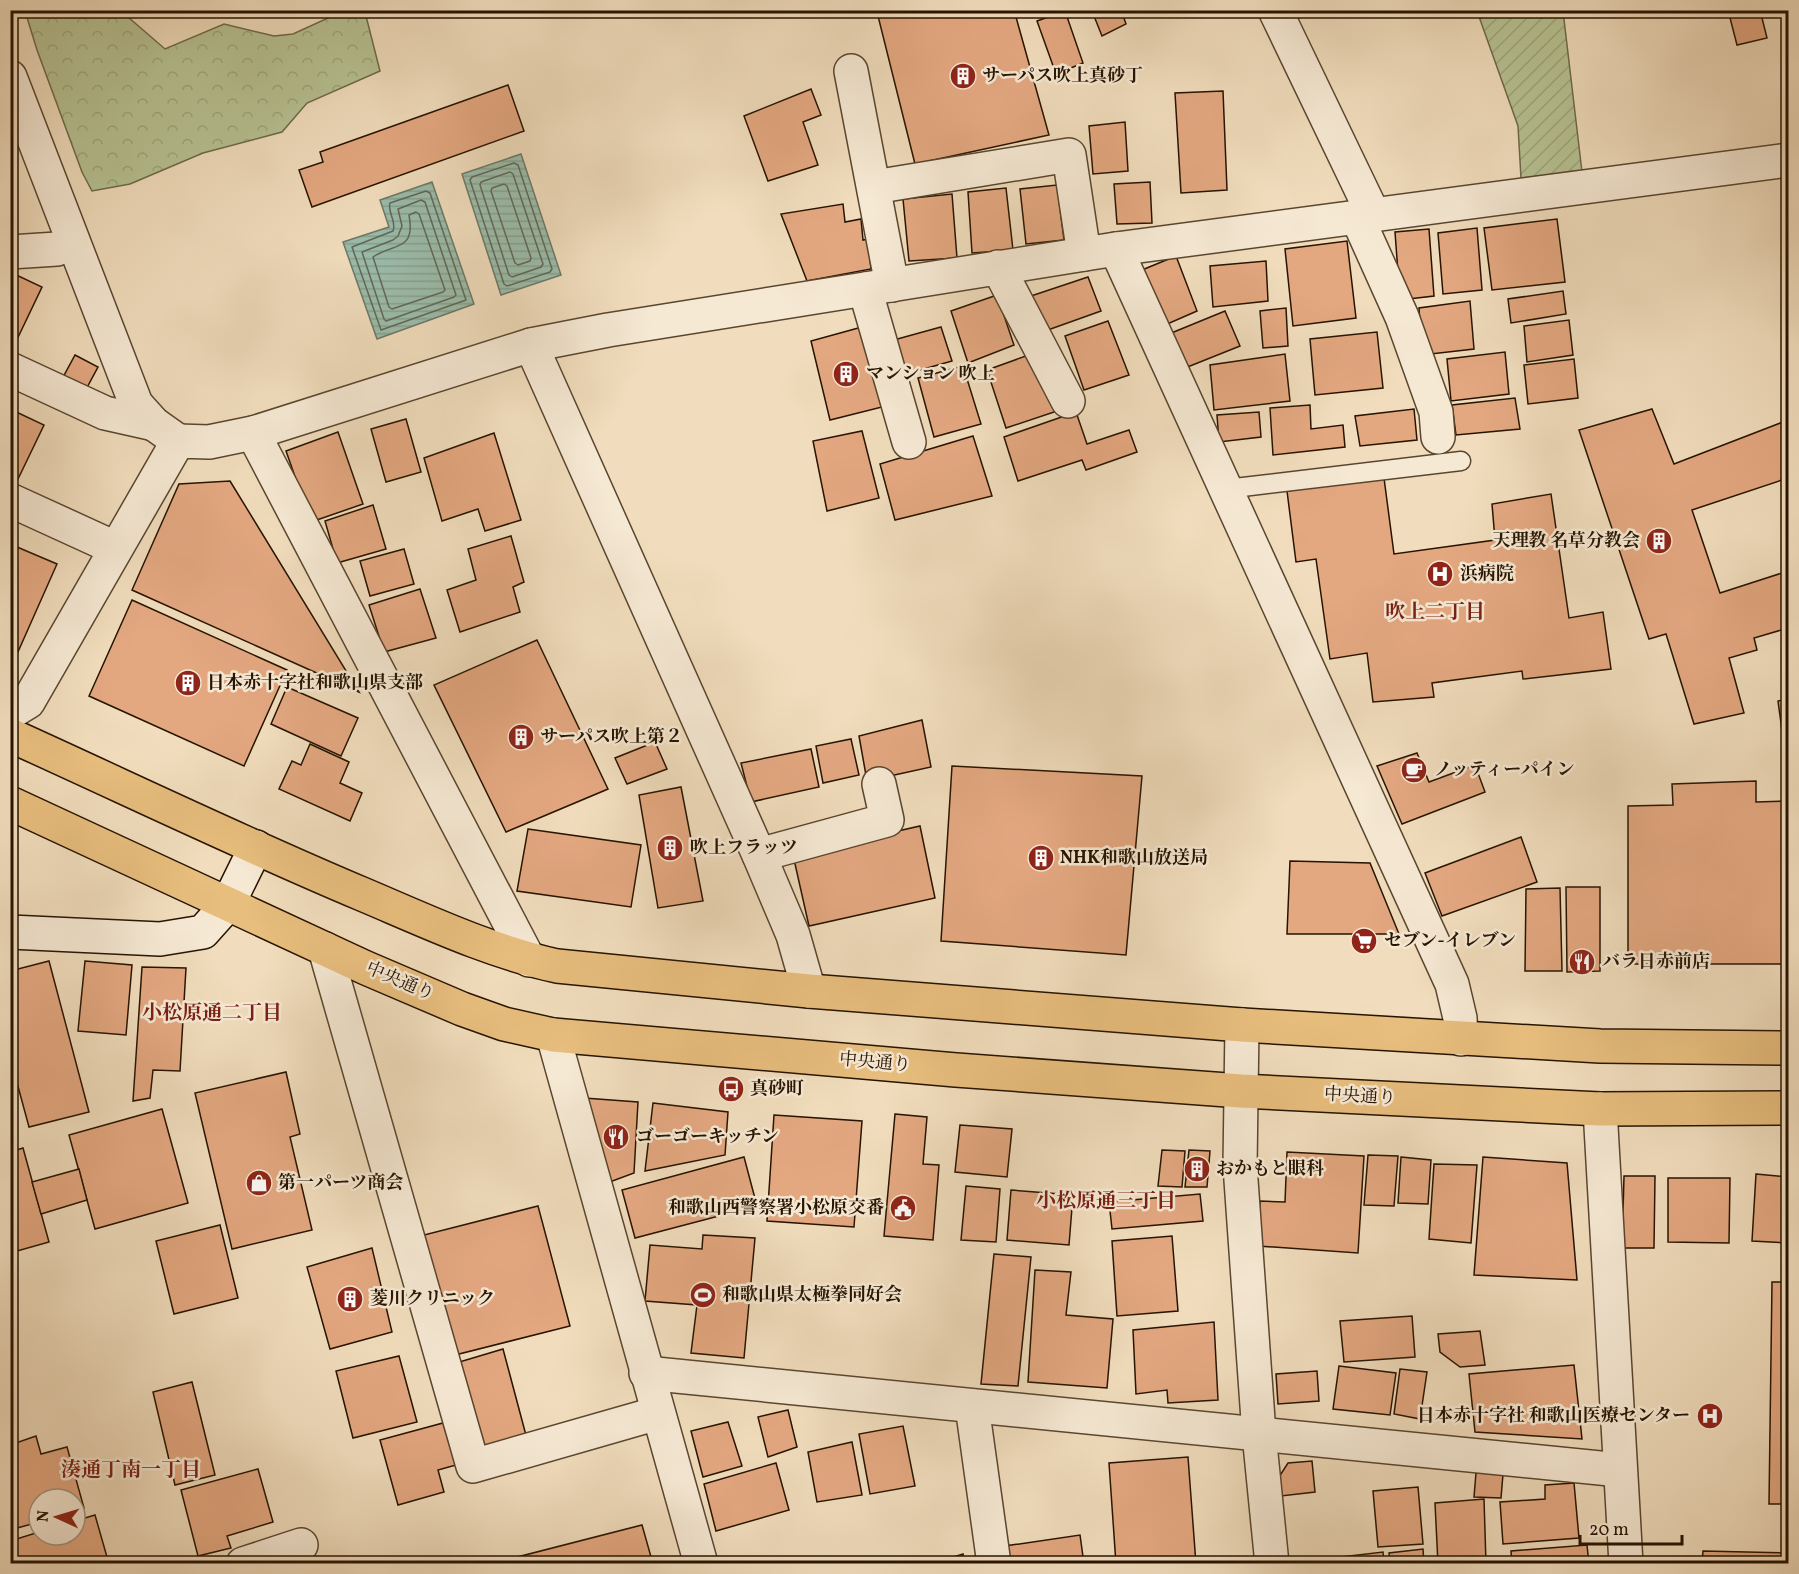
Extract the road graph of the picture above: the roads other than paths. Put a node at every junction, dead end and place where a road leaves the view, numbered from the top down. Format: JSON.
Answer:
{"nodes":[{"id":1,"x":1275,"y":10,"type":"edge"},
{"id":2,"x":851,"y":71,"type":"dead end"},
{"id":3,"x":10,"y":77,"type":"edge"},
{"id":4,"x":1788,"y":160,"type":"edge"},
{"id":5,"x":874,"y":188,"type":"junction"},
{"id":6,"x":1365,"y":215,"type":"junction"},
{"id":7,"x":57,"y":249,"type":"dead end"},
{"id":8,"x":1116,"y":249,"type":"junction"},
{"id":9,"x":10,"y":252,"type":"edge"},
{"id":10,"x":1084,"y":254,"type":"junction"},
{"id":11,"x":998,"y":267,"type":"junction"},
{"id":12,"x":879,"y":287,"type":"junction"},
{"id":13,"x":531,"y":345,"type":"junction"},
{"id":14,"x":10,"y":369,"type":"edge"},
{"id":15,"x":1068,"y":401,"type":"dead end"},
{"id":16,"x":166,"y":433,"type":"junction"},
{"id":17,"x":253,"y":434,"type":"junction"},
{"id":18,"x":1438,"y":436,"type":"dead end"},
{"id":19,"x":909,"y":442,"type":"dead end"},
{"id":20,"x":1461,"y":461,"type":"dead end"},
{"id":21,"x":1226,"y":489,"type":"junction"},
{"id":22,"x":10,"y":500,"type":"edge"},
{"id":23,"x":115,"y":548,"type":"junction"},
{"id":24,"x":10,"y":713,"type":"edge"},
{"id":25,"x":10,"y":735,"type":"edge"},
{"id":26,"x":879,"y":784,"type":"dead end"},
{"id":27,"x":10,"y":803,"type":"edge"},
{"id":28,"x":256,"y":847,"type":"junction"},
{"id":29,"x":759,"y":855,"type":"junction"},
{"id":30,"x":228,"y":904,"type":"junction"},
{"id":31,"x":10,"y":932,"type":"edge"},
{"id":32,"x":325,"y":949,"type":"junction"},
{"id":33,"x":529,"y":960,"type":"junction"},
{"id":34,"x":809,"y":991,"type":"junction"},
{"id":35,"x":1242,"y":1025,"type":"junction"},
{"id":36,"x":553,"y":1035,"type":"junction"},
{"id":37,"x":1461,"y":1039,"type":"junction"},
{"id":38,"x":1788,"y":1048,"type":"edge"},
{"id":39,"x":1241,"y":1091,"type":"junction"},
{"id":40,"x":1788,"y":1108,"type":"edge"},
{"id":41,"x":1600,"y":1109,"type":"junction"},
{"id":42,"x":646,"y":1373,"type":"junction"},
{"id":43,"x":972,"y":1406,"type":"junction"},
{"id":44,"x":658,"y":1413,"type":"junction"},
{"id":45,"x":1259,"y":1434,"type":"junction"},
{"id":46,"x":1620,"y":1470,"type":"junction"},
{"id":47,"x":301,"y":1545,"type":"dead end"},
{"id":48,"x":243,"y":1563,"type":"edge"},
{"id":49,"x":701,"y":1563,"type":"edge"},
{"id":50,"x":994,"y":1563,"type":"edge"},
{"id":51,"x":1272,"y":1563,"type":"edge"},
{"id":52,"x":1626,"y":1563,"type":"edge"}],
"edges":[{"from":1,"to":6,"type":"street"},
{"from":2,"to":5,"type":"street"},
{"from":3,"to":16,"type":"street"},
{"from":4,"to":6,"type":"street"},
{"from":5,"to":10,"type":"street"},
{"from":5,"to":12,"type":"street"},
{"from":6,"to":8,"type":"street"},
{"from":6,"to":18,"type":"street"},
{"from":7,"to":9,"type":"street"},
{"from":8,"to":10,"type":"street"},
{"from":8,"to":21,"type":"street"},
{"from":10,"to":11,"type":"street"},
{"from":11,"to":12,"type":"street"},
{"from":11,"to":15,"type":"street"},
{"from":12,"to":13,"type":"street"},
{"from":12,"to":19,"type":"street"},
{"from":13,"to":17,"type":"street"},
{"from":13,"to":29,"type":"street"},
{"from":14,"to":16,"type":"street"},
{"from":16,"to":17,"type":"street"},
{"from":16,"to":23,"type":"street"},
{"from":17,"to":33,"type":"street"},
{"from":20,"to":21,"type":"lane"},
{"from":21,"to":37,"type":"street"},
{"from":22,"to":23,"type":"street"},
{"from":23,"to":24,"type":"street"},
{"from":25,"to":28,"type":"highway"},
{"from":26,"to":29,"type":"street"},
{"from":27,"to":30,"type":"highway","name":"中央通り"},
{"from":28,"to":30,"type":"street"},
{"from":28,"to":33,"type":"highway"},
{"from":29,"to":34,"type":"street"},
{"from":30,"to":31,"type":"street"},
{"from":30,"to":32,"type":"highway","name":"中央通り"},
{"from":32,"to":36,"type":"highway","name":"中央通り"},
{"from":32,"to":44,"type":"street"},
{"from":33,"to":34,"type":"highway"},
{"from":34,"to":35,"type":"highway"},
{"from":35,"to":37,"type":"highway"},
{"from":35,"to":39,"type":"street"},
{"from":36,"to":39,"type":"highway","name":"中央通り"},
{"from":36,"to":42,"type":"street"},
{"from":37,"to":38,"type":"highway"},
{"from":39,"to":41,"type":"highway","name":"中央通り"},
{"from":39,"to":45,"type":"street"},
{"from":40,"to":41,"type":"highway","name":"中央通り"},
{"from":41,"to":46,"type":"street"},
{"from":42,"to":43,"type":"street"},
{"from":42,"to":44,"type":"street"},
{"from":43,"to":45,"type":"street"},
{"from":43,"to":50,"type":"street"},
{"from":44,"to":49,"type":"street"},
{"from":45,"to":46,"type":"street"},
{"from":45,"to":51,"type":"street"},
{"from":46,"to":52,"type":"street"},
{"from":47,"to":48,"type":"street"}]}
